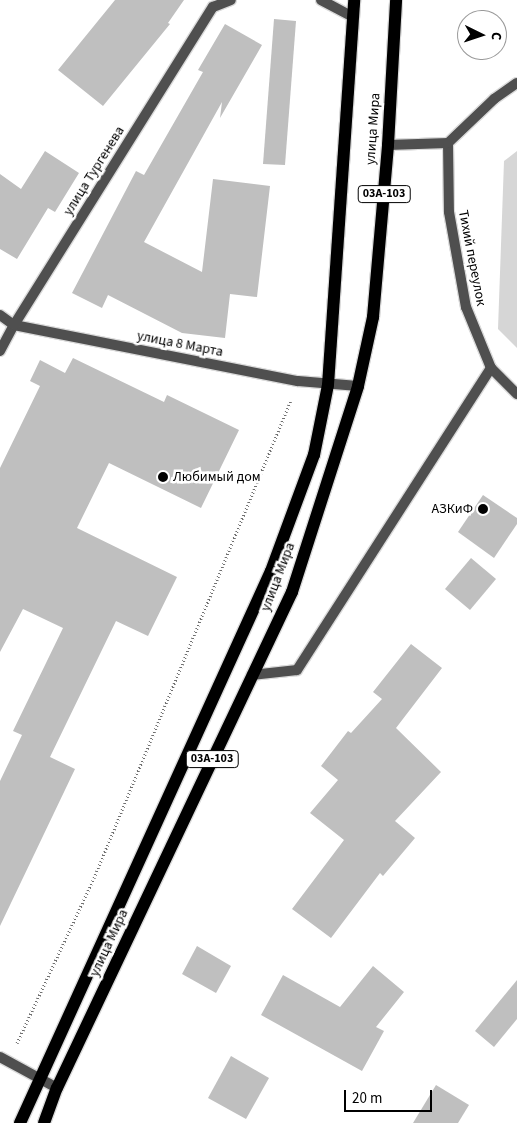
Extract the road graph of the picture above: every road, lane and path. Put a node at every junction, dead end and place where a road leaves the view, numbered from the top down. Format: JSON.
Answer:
{"nodes":[{"id":1,"x":232,"y":0,"type":"edge"},
{"id":2,"x":321,"y":0,"type":"edge"},
{"id":3,"x":354,"y":0,"type":"edge"},
{"id":4,"x":396,"y":0,"type":"edge"},
{"id":5,"x":353,"y":17,"type":"junction"},
{"id":6,"x":517,"y":83,"type":"edge"},
{"id":7,"x":448,"y":143,"type":"junction"},
{"id":8,"x":388,"y":145,"type":"junction"},
{"id":9,"x":0,"y":315,"type":"edge"},
{"id":10,"x":14,"y":325,"type":"junction"},
{"id":11,"x":0,"y":350,"type":"edge"},
{"id":12,"x":491,"y":368,"type":"junction"},
{"id":13,"x":298,"y":381,"type":"junction"},
{"id":14,"x":328,"y":385,"type":"junction"},
{"id":15,"x":358,"y":386,"type":"junction"},
{"id":16,"x":517,"y":394,"type":"edge"},
{"id":17,"x":252,"y":675,"type":"junction"},
{"id":18,"x":5,"y":1059,"type":"edge"},
{"id":19,"x":40,"y":1078,"type":"junction"},
{"id":20,"x":57,"y":1088,"type":"junction"},
{"id":21,"x":20,"y":1123,"type":"edge"},
{"id":22,"x":44,"y":1123,"type":"edge"}],
"edges":[{"from":1,"to":10,"type":"street","name":"улица Тургенева"},
{"from":2,"to":5,"type":"street"},
{"from":3,"to":5,"type":"main road","name":"улица Мира","number":"03А-103"},
{"from":4,"to":8,"type":"main road","name":"улица Мира","number":"03А-103"},
{"from":5,"to":14,"type":"main road","name":"улица Мира","number":"03А-103"},
{"from":6,"to":7,"type":"street"},
{"from":7,"to":8,"type":"street"},
{"from":7,"to":12,"type":"street","name":"Тихий переулок"},
{"from":8,"to":15,"type":"main road","name":"улица Мира","number":"03А-103"},
{"from":9,"to":10,"type":"street","name":"улица 8 Марта"},
{"from":10,"to":11,"type":"street","name":"улица Тургенева"},
{"from":10,"to":13,"type":"street","name":"улица 8 Марта"},
{"from":12,"to":16,"type":"street","name":"Тихий переулок"},
{"from":12,"to":17,"type":"street"},
{"from":13,"to":14,"type":"street","name":"улица 8 Марта"},
{"from":13,"to":18,"type":"path"},
{"from":14,"to":15,"type":"street","name":"улица 8 Марта"},
{"from":14,"to":19,"type":"main road","name":"улица Мира","number":"03А-103"},
{"from":15,"to":17,"type":"main road","name":"улица Мира","number":"03А-103"},
{"from":17,"to":20,"type":"main road","name":"улица Мира","number":"03А-103"},
{"from":18,"to":19,"type":"street"},
{"from":19,"to":20,"type":"street"},
{"from":19,"to":21,"type":"main road","name":"улица Мира","number":"03А-103"},
{"from":20,"to":22,"type":"main road","name":"улица Мира","number":"03А-103"}]}
